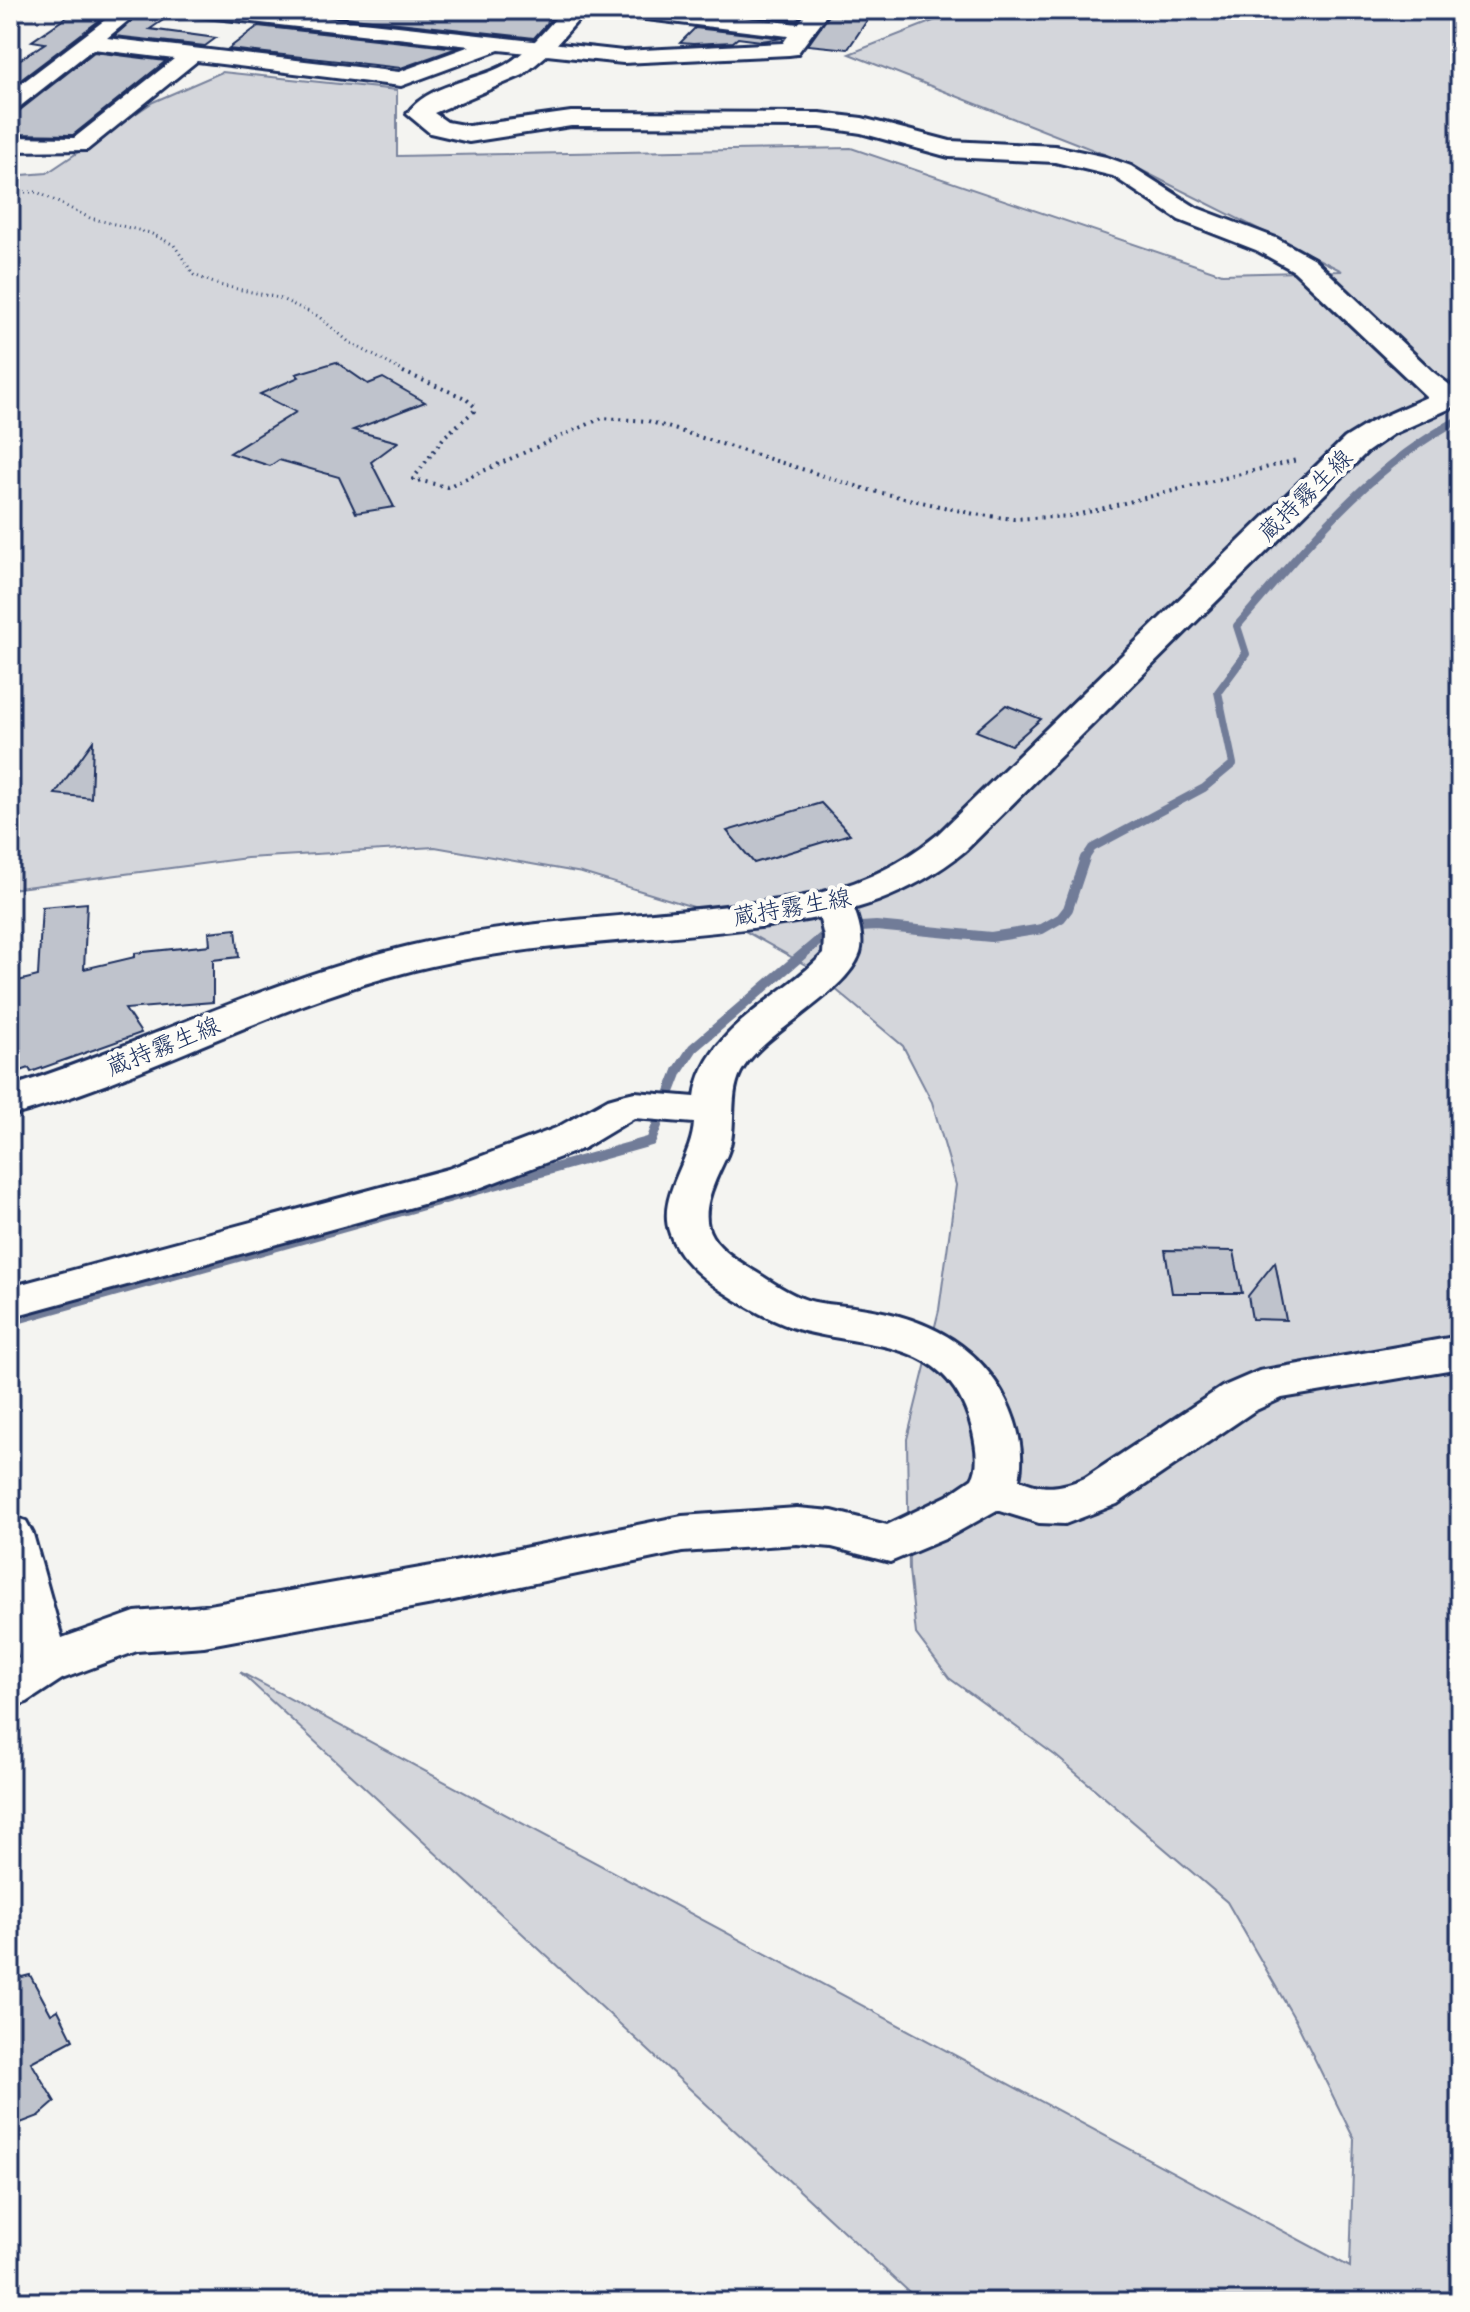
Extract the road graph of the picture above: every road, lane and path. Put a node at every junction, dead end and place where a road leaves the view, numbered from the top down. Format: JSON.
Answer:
{"nodes":[{"id":1,"x":131,"y":10,"type":"edge"},
{"id":2,"x":197,"y":10,"type":"edge"},
{"id":3,"x":576,"y":10,"type":"edge"},
{"id":4,"x":621,"y":10,"type":"edge"},
{"id":5,"x":820,"y":10,"type":"edge"},
{"id":6,"x":256,"y":13,"type":"edge"},
{"id":7,"x":698,"y":14,"type":"edge"},
{"id":8,"x":803,"y":31,"type":"junction"},
{"id":9,"x":88,"y":42,"type":"junction"},
{"id":10,"x":498,"y":44,"type":"junction"},
{"id":11,"x":540,"y":49,"type":"junction"},
{"id":12,"x":192,"y":55,"type":"junction"},
{"id":13,"x":10,"y":103,"type":"edge"},
{"id":14,"x":10,"y":144,"type":"edge"},
{"id":15,"x":10,"y":192,"type":"edge"},
{"id":16,"x":1454,"y":396,"type":"edge"},
{"id":17,"x":1356,"y":445,"type":"junction"},
{"id":18,"x":838,"y":921,"type":"junction"},
{"id":19,"x":10,"y":1102,"type":"edge"},
{"id":20,"x":703,"y":1111,"type":"junction"},
{"id":21,"x":10,"y":1302,"type":"edge"},
{"id":22,"x":1460,"y":1352,"type":"edge"},
{"id":23,"x":993,"y":1486,"type":"junction"},
{"id":24,"x":10,"y":1534,"type":"edge"},
{"id":25,"x":27,"y":1676,"type":"edge"}],
"edges":[{"from":1,"to":9,"type":"street"},
{"from":2,"to":6,"type":"street"},
{"from":3,"to":11,"type":"street"},
{"from":4,"to":7,"type":"street"},
{"from":5,"to":8,"type":"street"},
{"from":6,"to":10,"type":"street"},
{"from":7,"to":8,"type":"street"},
{"from":8,"to":11,"type":"street"},
{"from":9,"to":12,"type":"street"},
{"from":9,"to":13,"type":"street"},
{"from":10,"to":11,"type":"street"},
{"from":10,"to":12,"type":"street"},
{"from":11,"to":16,"type":"street"},
{"from":12,"to":14,"type":"street"},
{"from":15,"to":17,"type":"path"},
{"from":16,"to":17,"type":"street","name":"蔵持霧生線"},
{"from":17,"to":18,"type":"street","name":"蔵持霧生線"},
{"from":18,"to":19,"type":"street","name":"蔵持霧生線"},
{"from":18,"to":20,"type":"street"},
{"from":20,"to":21,"type":"street"},
{"from":20,"to":23,"type":"street"},
{"from":22,"to":23,"type":"street"},
{"from":23,"to":25,"type":"street"},
{"from":24,"to":25,"type":"street"}]}
